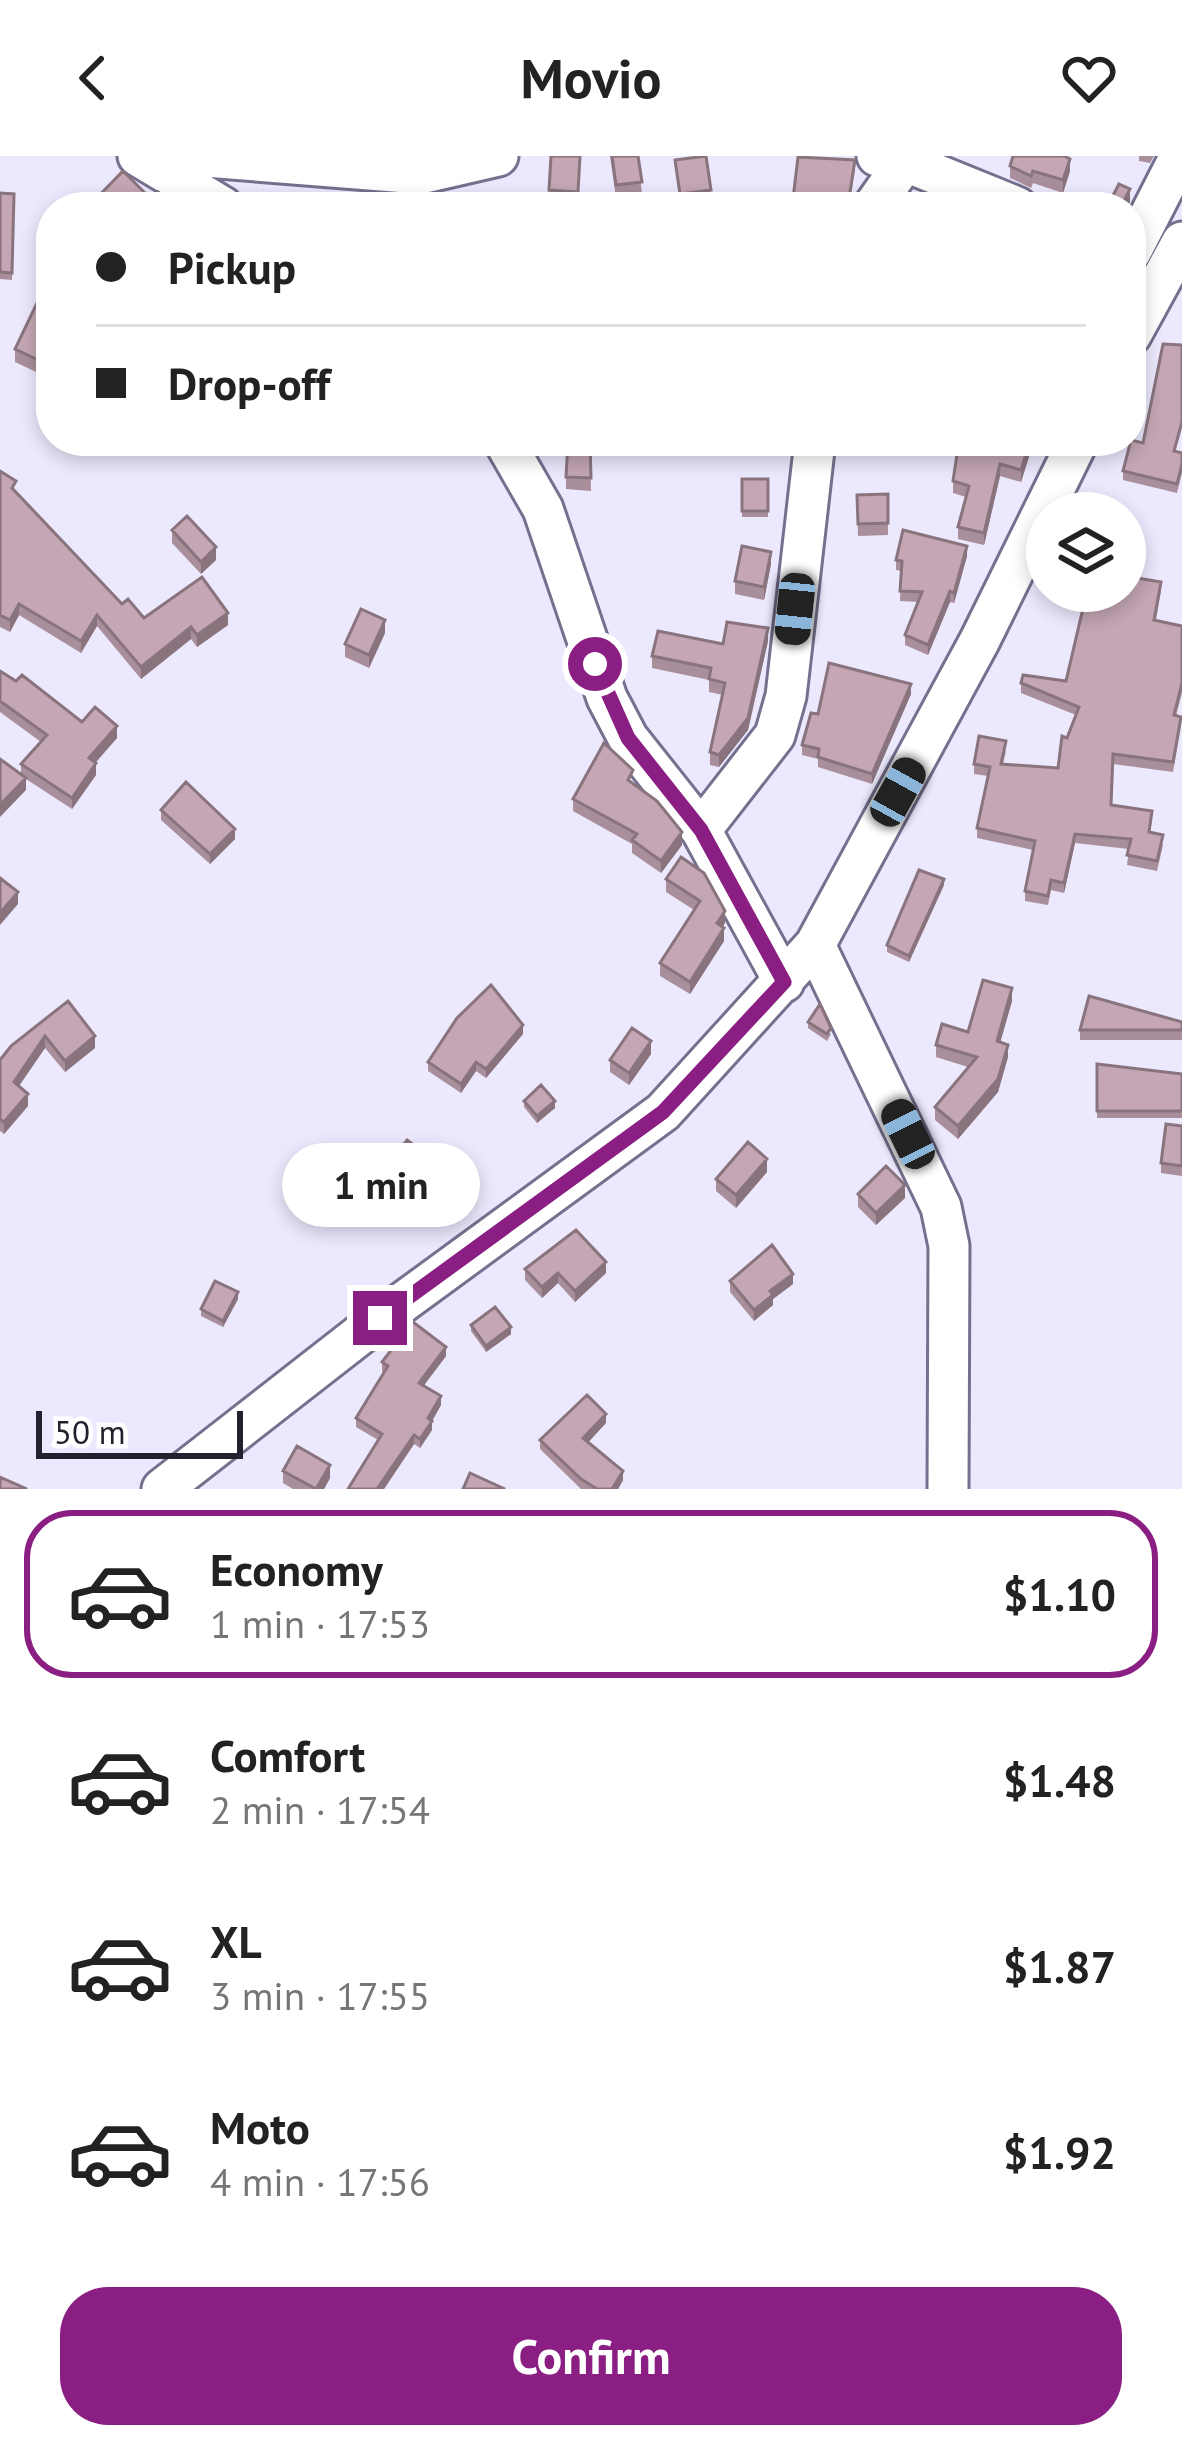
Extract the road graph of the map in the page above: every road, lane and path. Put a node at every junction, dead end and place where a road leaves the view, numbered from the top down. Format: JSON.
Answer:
{"nodes":[{"id":1,"x":138,"y":156,"type":"edge"},
{"id":2,"x":193,"y":156,"type":"edge"},
{"id":3,"x":498,"y":156,"type":"edge"},
{"id":4,"x":1180,"y":156,"type":"edge"},
{"id":5,"x":898,"y":158,"type":"edge"},
{"id":6,"x":199,"y":192,"type":"edge"},
{"id":7,"x":881,"y":192,"type":"edge"},
{"id":8,"x":981,"y":192,"type":"edge"},
{"id":9,"x":1182,"y":242,"type":"edge"},
{"id":10,"x":1146,"y":251,"type":"edge"},
{"id":11,"x":1146,"y":264,"type":"edge"},
{"id":12,"x":513,"y":456,"type":"edge"},
{"id":13,"x":812,"y":456,"type":"edge"},
{"id":14,"x":1071,"y":456,"type":"edge"},
{"id":15,"x":701,"y":830,"type":"junction"},
{"id":16,"x":815,"y":945,"type":"junction"},
{"id":17,"x":784,"y":982,"type":"junction"},
{"id":18,"x":162,"y":1489,"type":"edge"},
{"id":19,"x":948,"y":1489,"type":"edge"}],
"edges":[{"from":1,"to":6,"type":"street"},
{"from":2,"to":3,"type":"street"},
{"from":4,"to":10,"type":"street"},
{"from":5,"to":7,"type":"street"},
{"from":5,"to":8,"type":"street"},
{"from":9,"to":11,"type":"street"},
{"from":12,"to":15,"type":"street"},
{"from":13,"to":15,"type":"street"},
{"from":14,"to":16,"type":"street"},
{"from":15,"to":17,"type":"street"},
{"from":16,"to":17,"type":"street"},
{"from":16,"to":19,"type":"street"},
{"from":17,"to":18,"type":"street"}]}
